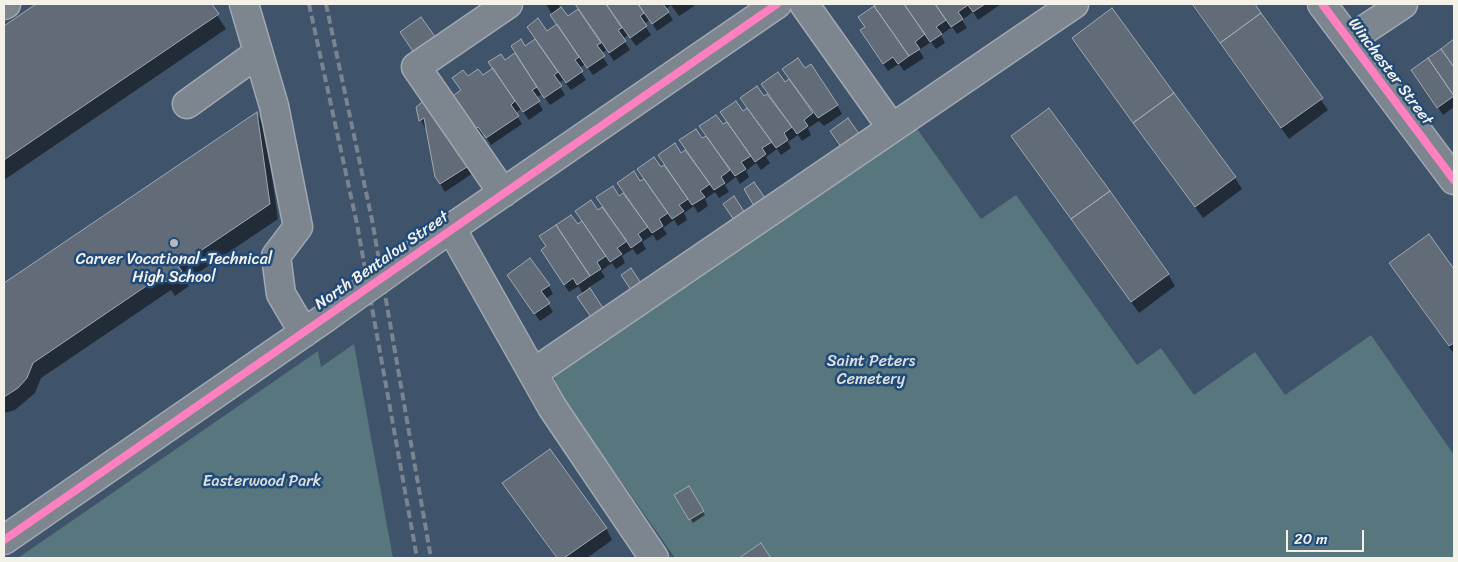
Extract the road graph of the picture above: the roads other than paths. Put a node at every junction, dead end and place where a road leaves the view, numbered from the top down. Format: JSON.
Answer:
{"nodes":[{"id":1,"x":244,"y":4,"type":"edge"},
{"id":2,"x":508,"y":4,"type":"edge"},
{"id":3,"x":778,"y":4,"type":"edge"},
{"id":4,"x":804,"y":4,"type":"edge"},
{"id":5,"x":1074,"y":4,"type":"edge"},
{"id":6,"x":1322,"y":4,"type":"edge"},
{"id":7,"x":1403,"y":4,"type":"edge"},
{"id":8,"x":1349,"y":40,"type":"junction"},
{"id":9,"x":258,"y":53,"type":"junction"},
{"id":10,"x":187,"y":104,"type":"dead end"},
{"id":11,"x":892,"y":128,"type":"junction"},
{"id":12,"x":1451,"y":170,"type":"edge"},
{"id":13,"x":502,"y":193,"type":"junction"},
{"id":14,"x":443,"y":234,"type":"junction"},
{"id":15,"x":315,"y":326,"type":"junction"},
{"id":16,"x":533,"y":374,"type":"junction"},
{"id":17,"x":4,"y":540,"type":"edge"},
{"id":18,"x":654,"y":558,"type":"edge"}],
"edges":[{"from":1,"to":9,"type":"street"},
{"from":2,"to":13,"type":"street"},
{"from":3,"to":13,"type":"street","name":"North Bentalou Street"},
{"from":4,"to":11,"type":"street"},
{"from":5,"to":11,"type":"street"},
{"from":6,"to":8,"type":"street","name":"Winchester Street"},
{"from":7,"to":8,"type":"street"},
{"from":8,"to":12,"type":"street","name":"Winchester Street"},
{"from":9,"to":10,"type":"street"},
{"from":9,"to":15,"type":"street"},
{"from":11,"to":16,"type":"street"},
{"from":13,"to":14,"type":"street","name":"North Bentalou Street"},
{"from":14,"to":15,"type":"street","name":"North Bentalou Street","bridge":true},
{"from":14,"to":16,"type":"street"},
{"from":15,"to":17,"type":"street","name":"North Bentalou Street"},
{"from":16,"to":18,"type":"street"}]}
